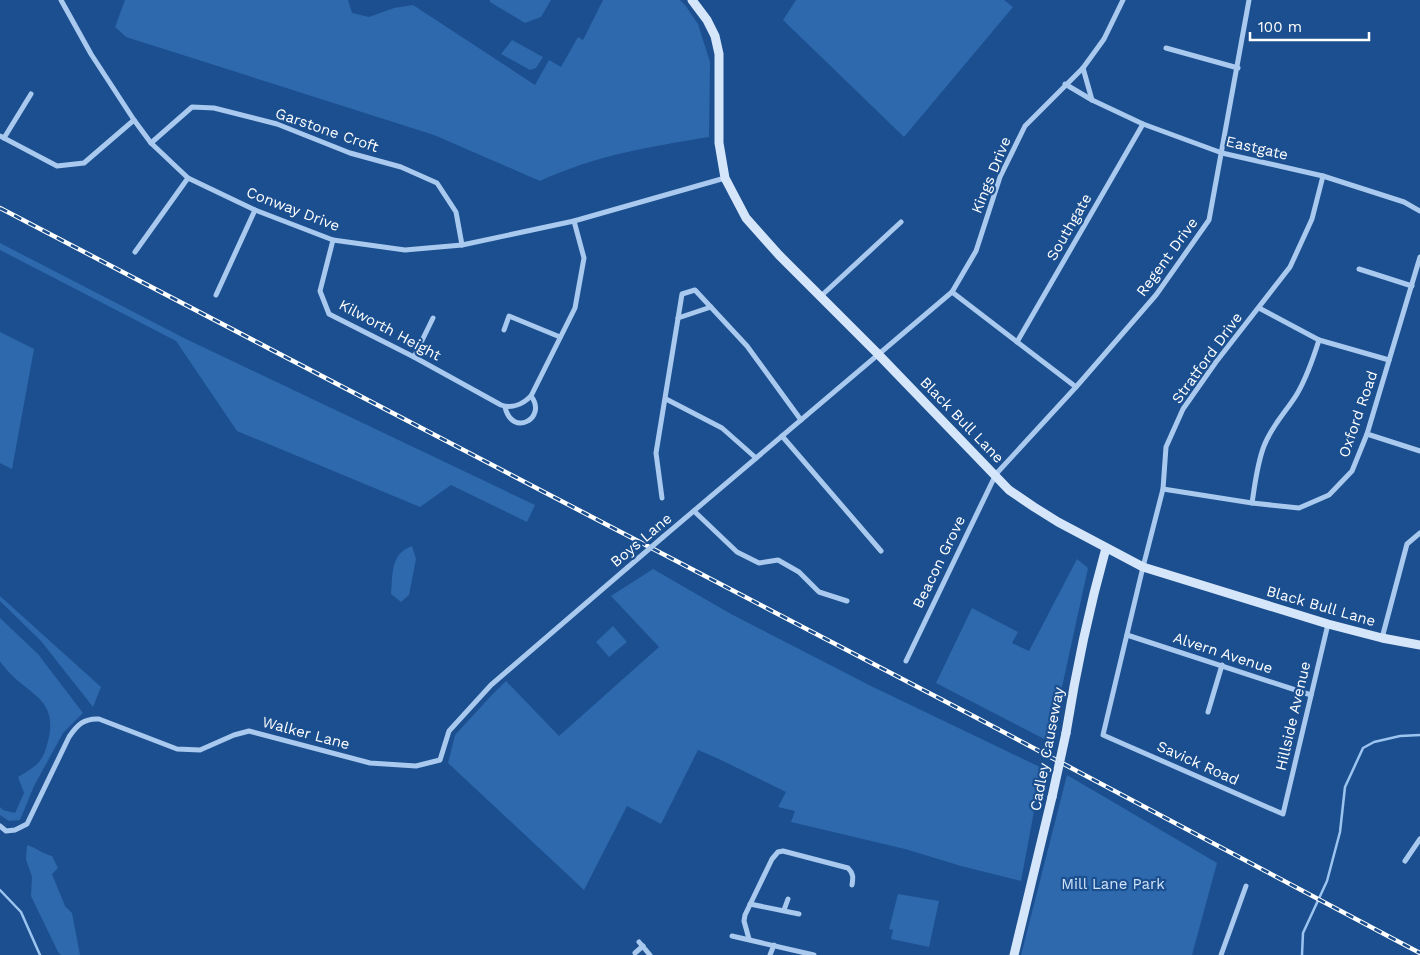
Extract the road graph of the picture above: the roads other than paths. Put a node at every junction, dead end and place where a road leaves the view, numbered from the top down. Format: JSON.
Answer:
{"nodes":[{"id":1,"x":60,"y":0,"type":"edge"},
{"id":2,"x":692,"y":0,"type":"edge"},
{"id":3,"x":1123,"y":0,"type":"edge"},
{"id":4,"x":1249,"y":0,"type":"edge"},
{"id":5,"x":1166,"y":48,"type":"dead end"},
{"id":6,"x":1083,"y":68,"type":"junction"},
{"id":7,"x":1238,"y":68,"type":"junction"},
{"id":8,"x":1065,"y":84,"type":"junction"},
{"id":9,"x":31,"y":94,"type":"dead end"},
{"id":10,"x":1092,"y":100,"type":"junction"},
{"id":11,"x":134,"y":120,"type":"junction"},
{"id":12,"x":1143,"y":124,"type":"junction"},
{"id":13,"x":2,"y":137,"type":"edge"},
{"id":14,"x":151,"y":142,"type":"junction"},
{"id":15,"x":1222,"y":154,"type":"junction"},
{"id":16,"x":1323,"y":176,"type":"junction"},
{"id":17,"x":188,"y":178,"type":"junction"},
{"id":18,"x":725,"y":178,"type":"junction"},
{"id":19,"x":255,"y":210,"type":"junction"},
{"id":20,"x":1420,"y":211,"type":"edge"},
{"id":21,"x":574,"y":221,"type":"junction"},
{"id":22,"x":901,"y":222,"type":"dead end"},
{"id":23,"x":333,"y":240,"type":"junction"},
{"id":24,"x":462,"y":245,"type":"junction"},
{"id":25,"x":135,"y":252,"type":"dead end"},
{"id":26,"x":1420,"y":257,"type":"edge"},
{"id":27,"x":1359,"y":269,"type":"dead end"},
{"id":28,"x":1412,"y":286,"type":"junction"},
{"id":29,"x":952,"y":292,"type":"junction"},
{"id":30,"x":216,"y":295,"type":"dead end"},
{"id":31,"x":820,"y":297,"type":"junction"},
{"id":32,"x":711,"y":307,"type":"junction"},
{"id":33,"x":1260,"y":308,"type":"junction"},
{"id":34,"x":433,"y":318,"type":"dead end"},
{"id":35,"x":678,"y":318,"type":"junction"},
{"id":36,"x":504,"y":330,"type":"dead end"},
{"id":37,"x":560,"y":337,"type":"junction"},
{"id":38,"x":1319,"y":340,"type":"junction"},
{"id":39,"x":1017,"y":342,"type":"junction"},
{"id":40,"x":878,"y":354,"type":"junction"},
{"id":41,"x":414,"y":357,"type":"junction"},
{"id":42,"x":1388,"y":360,"type":"junction"},
{"id":43,"x":1076,"y":386,"type":"junction"},
{"id":44,"x":531,"y":396,"type":"junction"},
{"id":45,"x":666,"y":398,"type":"junction"},
{"id":46,"x":506,"y":407,"type":"junction"},
{"id":47,"x":801,"y":420,"type":"junction"},
{"id":48,"x":1367,"y":434,"type":"junction"},
{"id":49,"x":782,"y":436,"type":"junction"},
{"id":50,"x":1420,"y":452,"type":"edge"},
{"id":51,"x":756,"y":458,"type":"junction"},
{"id":52,"x":996,"y":474,"type":"junction"},
{"id":53,"x":1163,"y":489,"type":"junction"},
{"id":54,"x":662,"y":498,"type":"dead end"},
{"id":55,"x":1252,"y":503,"type":"junction"},
{"id":56,"x":694,"y":511,"type":"junction"},
{"id":57,"x":1420,"y":533,"type":"edge"},
{"id":58,"x":1106,"y":548,"type":"junction"},
{"id":59,"x":881,"y":551,"type":"dead end"},
{"id":60,"x":1143,"y":567,"type":"junction"},
{"id":61,"x":847,"y":601,"type":"dead end"},
{"id":62,"x":1328,"y":624,"type":"junction"},
{"id":63,"x":1127,"y":634,"type":"junction"},
{"id":64,"x":1382,"y":638,"type":"junction"},
{"id":65,"x":1420,"y":645,"type":"edge"},
{"id":66,"x":906,"y":661,"type":"dead end"},
{"id":67,"x":1222,"y":665,"type":"junction"},
{"id":68,"x":1311,"y":695,"type":"junction"},
{"id":69,"x":1208,"y":712,"type":"dead end"},
{"id":70,"x":1103,"y":735,"type":"joint"},
{"id":71,"x":440,"y":760,"type":"joint"},
{"id":72,"x":1283,"y":814,"type":"joint"},
{"id":73,"x":0,"y":826,"type":"edge"},
{"id":74,"x":1419,"y":842,"type":"edge"},
{"id":75,"x":1405,"y":861,"type":"dead end"},
{"id":76,"x":852,"y":885,"type":"dead end"},
{"id":77,"x":1246,"y":886,"type":"dead end"},
{"id":78,"x":788,"y":899,"type":"dead end"},
{"id":79,"x":750,"y":904,"type":"junction"},
{"id":80,"x":784,"y":910,"type":"junction"},
{"id":81,"x":799,"y":914,"type":"dead end"},
{"id":82,"x":732,"y":936,"type":"dead end"},
{"id":83,"x":749,"y":939,"type":"junction"},
{"id":84,"x":774,"y":945,"type":"junction"},
{"id":85,"x":635,"y":953,"type":"dead end"},
{"id":86,"x":650,"y":955,"type":"edge"},
{"id":87,"x":770,"y":955,"type":"edge"},
{"id":88,"x":814,"y":955,"type":"edge"},
{"id":89,"x":1014,"y":955,"type":"edge"},
{"id":90,"x":1221,"y":955,"type":"edge"}],
"edges":[{"from":1,"to":11,"type":"street","name":"Conway Drive"},
{"from":2,"to":18,"type":"street","name":"Black Bull Lane"},
{"from":3,"to":6,"type":"street","name":"Kings Drive"},
{"from":4,"to":7,"type":"street","name":"Regent Drive"},
{"from":5,"to":7,"type":"street"},
{"from":6,"to":8,"type":"street","name":"Kings Drive"},
{"from":6,"to":10,"type":"street"},
{"from":7,"to":15,"type":"street","name":"Regent Drive"},
{"from":8,"to":10,"type":"street","name":"Eastgate"},
{"from":8,"to":29,"type":"street","name":"Kings Drive"},
{"from":9,"to":13,"type":"street"},
{"from":10,"to":12,"type":"street","name":"Eastgate"},
{"from":11,"to":13,"type":"street"},
{"from":11,"to":14,"type":"street","name":"Conway Drive"},
{"from":12,"to":15,"type":"street","name":"Eastgate"},
{"from":12,"to":39,"type":"street","name":"Southgate"},
{"from":14,"to":17,"type":"street","name":"Conway Drive"},
{"from":14,"to":24,"type":"street","name":"Garstone Croft"},
{"from":15,"to":16,"type":"street","name":"Eastgate"},
{"from":15,"to":43,"type":"street","name":"Regent Drive"},
{"from":16,"to":20,"type":"street","name":"Eastgate"},
{"from":16,"to":33,"type":"street","name":"Stratford Drive"},
{"from":17,"to":19,"type":"street","name":"Conway Drive"},
{"from":17,"to":25,"type":"street"},
{"from":18,"to":21,"type":"street","name":"Conway Drive"},
{"from":18,"to":31,"type":"street","name":"Black Bull Lane"},
{"from":19,"to":23,"type":"street","name":"Conway Drive"},
{"from":19,"to":30,"type":"street"},
{"from":21,"to":24,"type":"street","name":"Conway Drive"},
{"from":21,"to":37,"type":"street","name":"Kilworth Height"},
{"from":22,"to":31,"type":"street"},
{"from":23,"to":24,"type":"street","name":"Conway Drive"},
{"from":23,"to":41,"type":"street","name":"Kilworth Height"},
{"from":26,"to":28,"type":"street","name":"Oxford Road"},
{"from":27,"to":28,"type":"street"},
{"from":28,"to":42,"type":"street","name":"Oxford Road"},
{"from":29,"to":39,"type":"street"},
{"from":29,"to":40,"type":"street","name":"Kings Drive"},
{"from":31,"to":40,"type":"street","name":"Black Bull Lane"},
{"from":32,"to":35,"type":"street"},
{"from":32,"to":35,"type":"street"},
{"from":32,"to":47,"type":"street"},
{"from":33,"to":38,"type":"street"},
{"from":33,"to":53,"type":"street","name":"Stratford Drive"},
{"from":34,"to":41,"type":"street"},
{"from":35,"to":45,"type":"street"},
{"from":36,"to":37,"type":"street"},
{"from":37,"to":44,"type":"street","name":"Kilworth Height"},
{"from":38,"to":42,"type":"street"},
{"from":38,"to":55,"type":"street"},
{"from":39,"to":43,"type":"street"},
{"from":40,"to":47,"type":"street","name":"Boys Lane"},
{"from":40,"to":52,"type":"street","name":"Black Bull Lane"},
{"from":41,"to":46,"type":"street","name":"Kilworth Height"},
{"from":42,"to":48,"type":"street","name":"Oxford Road"},
{"from":43,"to":52,"type":"street","name":"Regent Drive"},
{"from":44,"to":46,"type":"street"},
{"from":44,"to":46,"type":"street","name":"Kilworth Height"},
{"from":45,"to":51,"type":"street"},
{"from":45,"to":54,"type":"street"},
{"from":47,"to":49,"type":"street","name":"Boys Lane"},
{"from":48,"to":50,"type":"street"},
{"from":48,"to":55,"type":"street","name":"Oxford Road"},
{"from":49,"to":51,"type":"street","name":"Boys Lane"},
{"from":49,"to":59,"type":"street"},
{"from":51,"to":56,"type":"street","name":"Boys Lane"},
{"from":52,"to":58,"type":"street","name":"Black Bull Lane"},
{"from":52,"to":66,"type":"street","name":"Beacon Grove"},
{"from":53,"to":55,"type":"street","name":"Oxford Road"},
{"from":53,"to":60,"type":"street","name":"Stratford Drive"},
{"from":56,"to":61,"type":"street"},
{"from":56,"to":71,"type":"street","name":"Boys Lane","bridge":true},
{"from":57,"to":64,"type":"street"},
{"from":58,"to":60,"type":"street","name":"Black Bull Lane"},
{"from":58,"to":89,"type":"street","name":"Cadley Causeway","bridge":true},
{"from":60,"to":62,"type":"street","name":"Black Bull Lane"},
{"from":60,"to":63,"type":"street","name":"Stratford Drive"},
{"from":62,"to":64,"type":"street","name":"Black Bull Lane"},
{"from":62,"to":68,"type":"street","name":"Hillside Avenue"},
{"from":63,"to":67,"type":"street","name":"Alvern Avenue"},
{"from":63,"to":70,"type":"street","name":"Stratford Drive"},
{"from":64,"to":65,"type":"street","name":"Black Bull Lane"},
{"from":67,"to":68,"type":"street","name":"Alvern Avenue"},
{"from":67,"to":69,"type":"street"},
{"from":68,"to":72,"type":"street","name":"Hillside Avenue"},
{"from":70,"to":72,"type":"street","name":"Savick Road"},
{"from":71,"to":73,"type":"street","name":"Walker Lane"},
{"from":74,"to":75,"type":"street"},
{"from":76,"to":79,"type":"street"},
{"from":77,"to":90,"type":"street"},
{"from":78,"to":80,"type":"street"},
{"from":79,"to":80,"type":"street"},
{"from":79,"to":83,"type":"street"},
{"from":80,"to":81,"type":"street"},
{"from":82,"to":83,"type":"street"},
{"from":83,"to":84,"type":"street"},
{"from":84,"to":87,"type":"street"},
{"from":84,"to":88,"type":"street"},
{"from":85,"to":86,"type":"street"}]}
